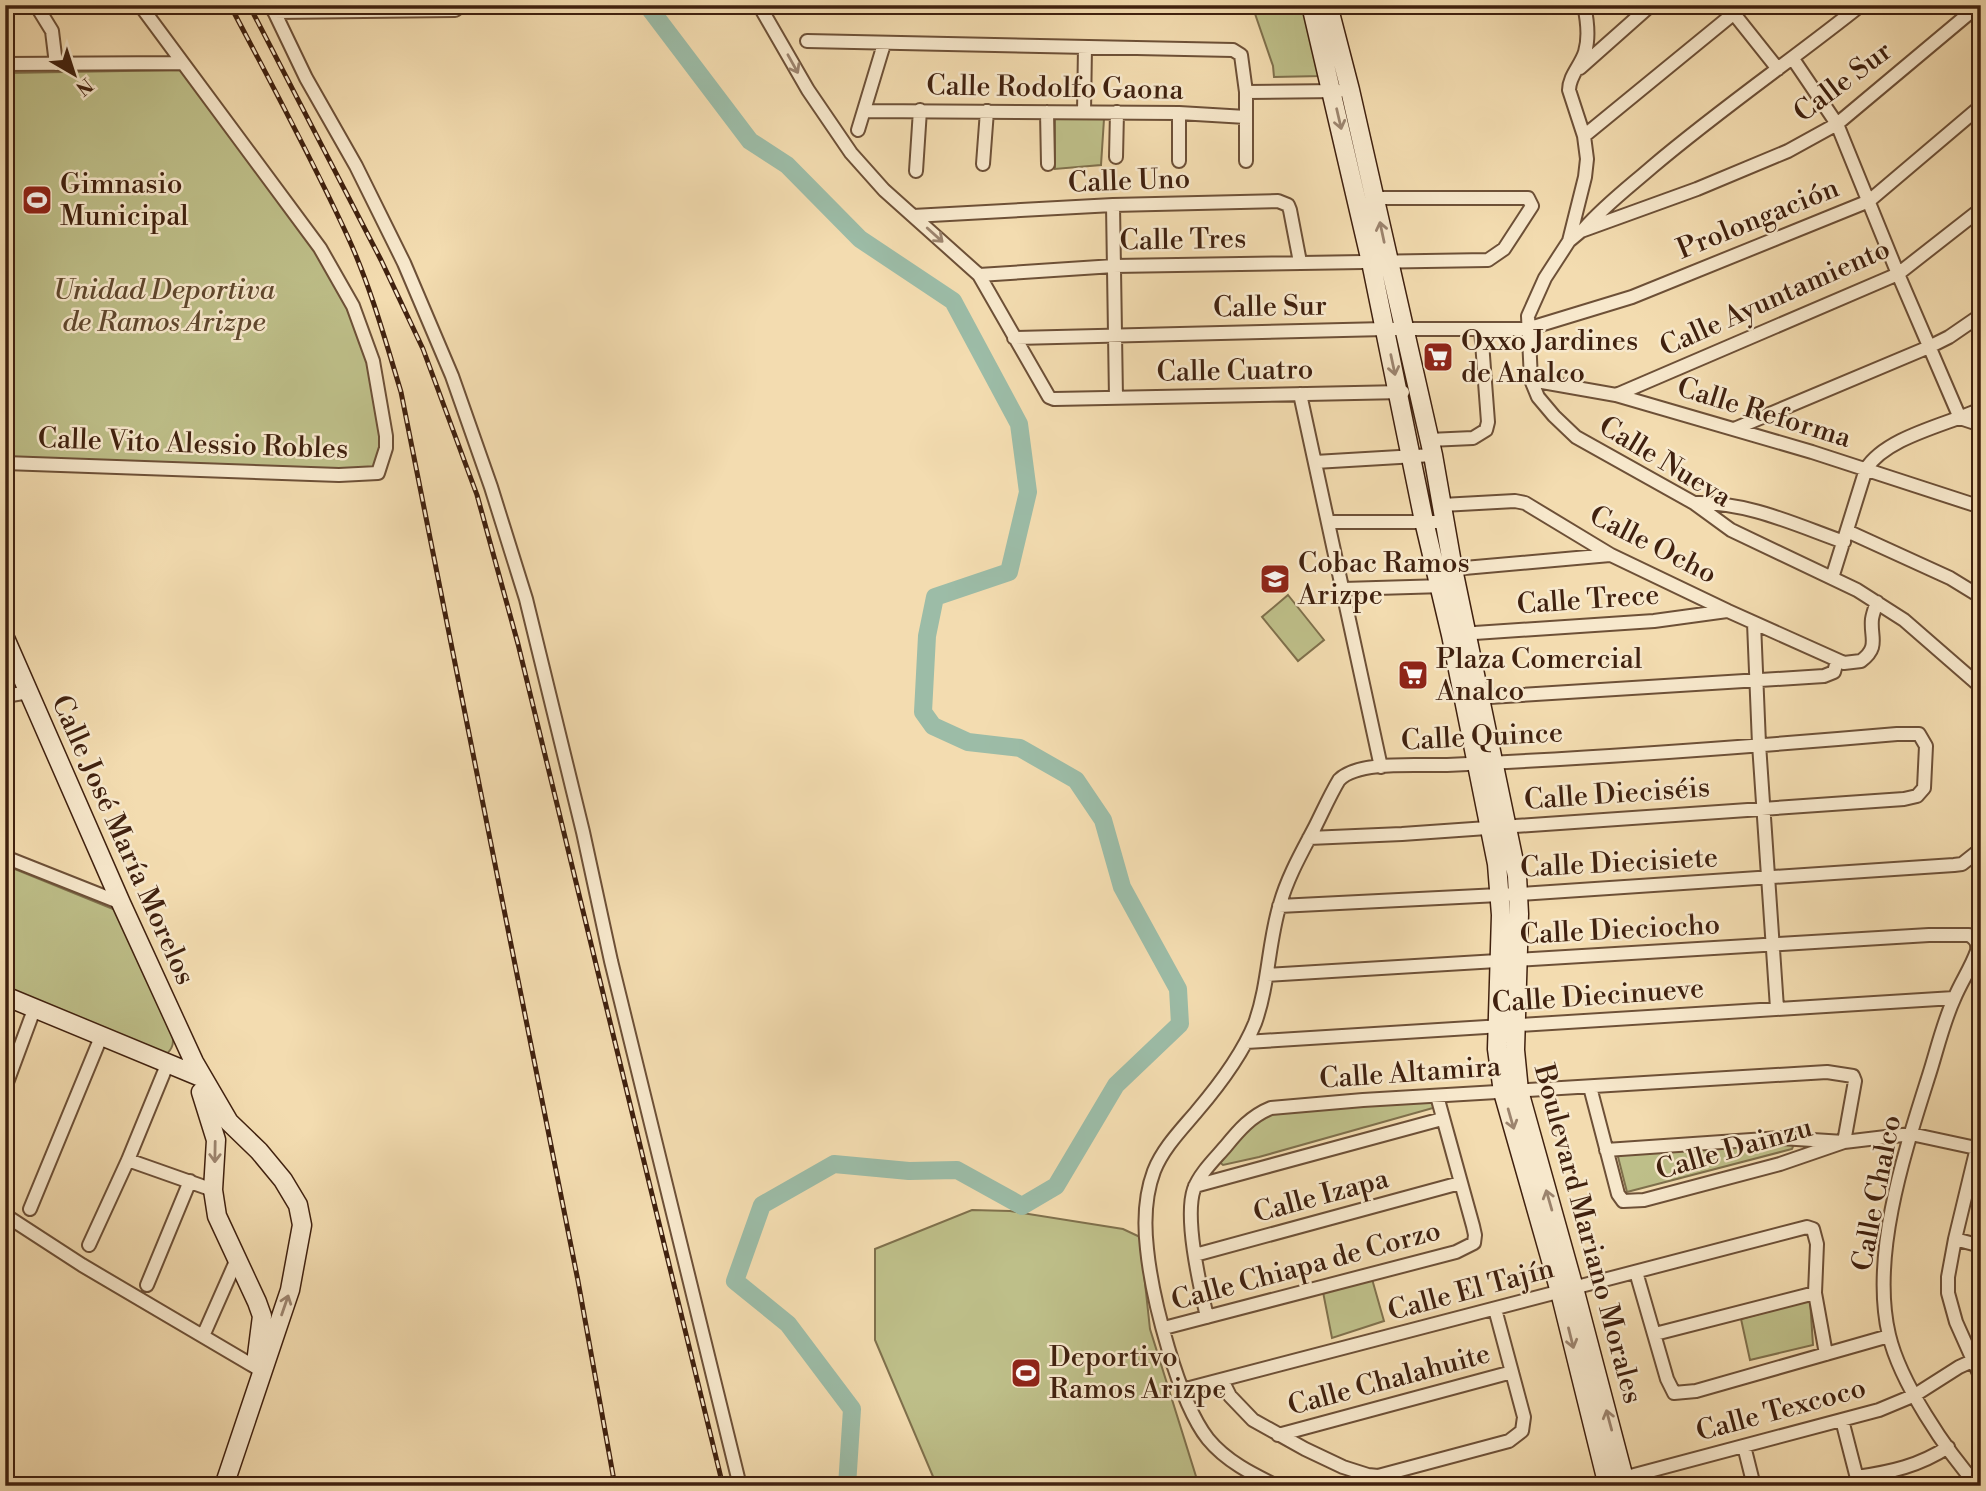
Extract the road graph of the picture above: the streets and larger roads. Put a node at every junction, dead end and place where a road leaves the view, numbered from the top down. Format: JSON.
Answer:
{"nodes":[{"id":1,"x":36,"y":5,"type":"edge"},
{"id":2,"x":139,"y":5,"type":"edge"},
{"id":3,"x":463,"y":5,"type":"edge"},
{"id":4,"x":759,"y":5,"type":"edge"},
{"id":5,"x":1311,"y":5,"type":"edge"},
{"id":6,"x":1328,"y":5,"type":"edge"},
{"id":7,"x":1584,"y":5,"type":"edge"},
{"id":8,"x":1651,"y":5,"type":"edge"},
{"id":9,"x":1861,"y":5,"type":"edge"},
{"id":10,"x":1979,"y":5,"type":"edge"},
{"id":11,"x":1735,"y":8,"type":"edge"},
{"id":12,"x":273,"y":9,"type":"edge"},
{"id":13,"x":807,"y":41,"type":"dead end"},
{"id":14,"x":884,"y":44,"type":"junction"},
{"id":15,"x":1085,"y":47,"type":"junction"},
{"id":16,"x":1793,"y":59,"type":"junction"},
{"id":17,"x":182,"y":63,"type":"junction"},
{"id":18,"x":5,"y":64,"type":"edge"},
{"id":19,"x":55,"y":64,"type":"junction"},
{"id":20,"x":1778,"y":69,"type":"junction"},
{"id":21,"x":1574,"y":73,"type":"junction"},
{"id":22,"x":1341,"y":91,"type":"junction"},
{"id":23,"x":1246,"y":92,"type":"junction"},
{"id":24,"x":1981,"y":106,"type":"edge"},
{"id":25,"x":920,"y":110,"type":"junction"},
{"id":26,"x":864,"y":111,"type":"junction"},
{"id":27,"x":987,"y":111,"type":"junction"},
{"id":28,"x":1047,"y":112,"type":"junction"},
{"id":29,"x":1084,"y":112,"type":"junction"},
{"id":30,"x":1117,"y":112,"type":"junction"},
{"id":31,"x":1180,"y":113,"type":"junction"},
{"id":32,"x":1245,"y":117,"type":"junction"},
{"id":33,"x":1837,"y":124,"type":"junction"},
{"id":34,"x":858,"y":130,"type":"dead end"},
{"id":35,"x":1584,"y":136,"type":"junction"},
{"id":36,"x":1116,"y":157,"type":"dead end"},
{"id":37,"x":1179,"y":161,"type":"dead end"},
{"id":38,"x":1246,"y":161,"type":"dead end"},
{"id":39,"x":983,"y":164,"type":"dead end"},
{"id":40,"x":1048,"y":164,"type":"dead end"},
{"id":41,"x":916,"y":170,"type":"dead end"},
{"id":42,"x":1375,"y":198,"type":"junction"},
{"id":43,"x":1868,"y":201,"type":"junction"},
{"id":44,"x":1113,"y":205,"type":"junction"},
{"id":45,"x":1981,"y":209,"type":"edge"},
{"id":46,"x":913,"y":216,"type":"junction"},
{"id":47,"x":1581,"y":231,"type":"junction"},
{"id":48,"x":1569,"y":241,"type":"junction"},
{"id":49,"x":1300,"y":262,"type":"junction"},
{"id":50,"x":1380,"y":262,"type":"junction"},
{"id":51,"x":1114,"y":266,"type":"junction"},
{"id":52,"x":1898,"y":274,"type":"junction"},
{"id":53,"x":979,"y":275,"type":"junction"},
{"id":54,"x":1981,"y":315,"type":"edge"},
{"id":55,"x":1394,"y":329,"type":"junction"},
{"id":56,"x":1481,"y":329,"type":"junction"},
{"id":57,"x":1527,"y":329,"type":"junction"},
{"id":58,"x":1116,"y":334,"type":"junction"},
{"id":59,"x":1014,"y":338,"type":"junction"},
{"id":60,"x":1929,"y":347,"type":"junction"},
{"id":61,"x":1531,"y":380,"type":"junction"},
{"id":62,"x":1398,"y":392,"type":"junction"},
{"id":63,"x":1417,"y":392,"type":"junction"},
{"id":64,"x":1300,"y":394,"type":"junction"},
{"id":65,"x":1616,"y":395,"type":"junction"},
{"id":66,"x":1116,"y":398,"type":"junction"},
{"id":67,"x":1981,"y":409,"type":"edge"},
{"id":68,"x":1960,"y":418,"type":"junction"},
{"id":69,"x":1981,"y":425,"type":"edge"},
{"id":70,"x":1734,"y":429,"type":"junction"},
{"id":71,"x":1431,"y":447,"type":"junction"},
{"id":72,"x":1411,"y":456,"type":"junction"},
{"id":73,"x":1315,"y":462,"type":"junction"},
{"id":74,"x":5,"y":463,"type":"edge"},
{"id":75,"x":1866,"y":469,"type":"junction"},
{"id":76,"x":1694,"y":503,"type":"junction"},
{"id":77,"x":1981,"y":507,"type":"edge"},
{"id":78,"x":1444,"y":513,"type":"junction"},
{"id":79,"x":1424,"y":521,"type":"junction"},
{"id":80,"x":1328,"y":522,"type":"junction"},
{"id":81,"x":1846,"y":537,"type":"junction"},
{"id":82,"x":1611,"y":555,"type":"junction"},
{"id":83,"x":1453,"y":569,"type":"junction"},
{"id":84,"x":1832,"y":578,"type":"junction"},
{"id":85,"x":1448,"y":586,"type":"junction"},
{"id":86,"x":1343,"y":589,"type":"junction"},
{"id":87,"x":1981,"y":597,"type":"edge"},
{"id":88,"x":1877,"y":602,"type":"junction"},
{"id":89,"x":1728,"y":611,"type":"junction"},
{"id":90,"x":1754,"y":623,"type":"junction"},
{"id":91,"x":1459,"y":634,"type":"junction"},
{"id":92,"x":5,"y":638,"type":"edge"},
{"id":93,"x":1837,"y":660,"type":"junction"},
{"id":94,"x":1757,"y":680,"type":"junction"},
{"id":95,"x":1981,"y":687,"type":"edge"},
{"id":96,"x":29,"y":692,"type":"junction"},
{"id":97,"x":5,"y":696,"type":"edge"},
{"id":98,"x":1471,"y":698,"type":"junction"},
{"id":99,"x":1759,"y":744,"type":"junction"},
{"id":100,"x":1484,"y":763,"type":"junction"},
{"id":101,"x":1381,"y":767,"type":"junction"},
{"id":102,"x":1924,"y":788,"type":"joint"},
{"id":103,"x":1763,"y":809,"type":"junction"},
{"id":104,"x":1499,"y":827,"type":"junction"},
{"id":105,"x":1309,"y":838,"type":"junction"},
{"id":106,"x":1981,"y":849,"type":"edge"},
{"id":107,"x":6,"y":856,"type":"edge"},
{"id":108,"x":1768,"y":879,"type":"junction"},
{"id":109,"x":1510,"y":894,"type":"junction"},
{"id":110,"x":121,"y":903,"type":"junction"},
{"id":111,"x":1279,"y":905,"type":"junction"},
{"id":112,"x":1975,"y":938,"type":"joint"},
{"id":113,"x":1773,"y":945,"type":"junction"},
{"id":114,"x":1508,"y":961,"type":"junction"},
{"id":115,"x":1267,"y":975,"type":"junction"},
{"id":116,"x":5,"y":996,"type":"edge"},
{"id":117,"x":1954,"y":998,"type":"junction"},
{"id":118,"x":35,"y":1007,"type":"junction"},
{"id":119,"x":1777,"y":1008,"type":"junction"},
{"id":120,"x":1506,"y":1027,"type":"junction"},
{"id":121,"x":101,"y":1037,"type":"junction"},
{"id":122,"x":1246,"y":1042,"type":"junction"},
{"id":123,"x":167,"y":1065,"type":"junction"},
{"id":124,"x":198,"y":1072,"type":"junction"},
{"id":125,"x":1590,"y":1087,"type":"junction"},
{"id":126,"x":5,"y":1088,"type":"edge"},
{"id":127,"x":1511,"y":1091,"type":"junction"},
{"id":128,"x":1437,"y":1096,"type":"junction"},
{"id":129,"x":1443,"y":1119,"type":"junction"},
{"id":130,"x":1981,"y":1130,"type":"edge"},
{"id":131,"x":1911,"y":1134,"type":"junction"},
{"id":132,"x":1843,"y":1142,"type":"junction"},
{"id":133,"x":1976,"y":1148,"type":"junction"},
{"id":134,"x":1606,"y":1150,"type":"junction"},
{"id":135,"x":128,"y":1160,"type":"junction"},
{"id":136,"x":1975,"y":1176,"type":"edge"},
{"id":137,"x":190,"y":1181,"type":"junction"},
{"id":138,"x":1460,"y":1183,"type":"junction"},
{"id":139,"x":1195,"y":1186,"type":"junction"},
{"id":140,"x":213,"y":1190,"type":"junction"},
{"id":141,"x":30,"y":1209,"type":"dead end"},
{"id":142,"x":5,"y":1215,"type":"edge"},
{"id":143,"x":1955,"y":1239,"type":"junction"},
{"id":144,"x":89,"y":1245,"type":"dead end"},
{"id":145,"x":1981,"y":1246,"type":"edge"},
{"id":146,"x":1195,"y":1255,"type":"junction"},
{"id":147,"x":237,"y":1259,"type":"junction"},
{"id":148,"x":1636,"y":1272,"type":"junction"},
{"id":149,"x":147,"y":1285,"type":"dead end"},
{"id":150,"x":1567,"y":1290,"type":"junction"},
{"id":151,"x":1815,"y":1293,"type":"junction"},
{"id":152,"x":1495,"y":1309,"type":"junction"},
{"id":153,"x":1206,"y":1317,"type":"junction"},
{"id":154,"x":1164,"y":1328,"type":"junction"},
{"id":155,"x":1655,"y":1334,"type":"junction"},
{"id":156,"x":203,"y":1336,"type":"junction"},
{"id":157,"x":1889,"y":1336,"type":"junction"},
{"id":158,"x":1826,"y":1353,"type":"junction"},
{"id":159,"x":1976,"y":1359,"type":"edge"},
{"id":160,"x":259,"y":1369,"type":"junction"},
{"id":161,"x":1512,"y":1372,"type":"junction"},
{"id":162,"x":1981,"y":1378,"type":"edge"},
{"id":163,"x":1222,"y":1380,"type":"junction"},
{"id":164,"x":1182,"y":1390,"type":"junction"},
{"id":165,"x":1915,"y":1395,"type":"junction"},
{"id":166,"x":1842,"y":1420,"type":"junction"},
{"id":167,"x":1278,"y":1435,"type":"junction"},
{"id":168,"x":1744,"y":1446,"type":"junction"},
{"id":169,"x":1948,"y":1447,"type":"junction"},
{"id":170,"x":1858,"y":1482,"type":"edge"},
{"id":171,"x":1612,"y":1483,"type":"edge"},
{"id":172,"x":212,"y":1486,"type":"edge"},
{"id":173,"x":224,"y":1486,"type":"edge"},
{"id":174,"x":740,"y":1486,"type":"edge"},
{"id":175,"x":1278,"y":1486,"type":"edge"},
{"id":176,"x":1754,"y":1486,"type":"edge"},
{"id":177,"x":1978,"y":1486,"type":"edge"}],
"edges":[{"from":1,"to":19,"type":"street"},
{"from":2,"to":17,"type":"street"},
{"from":3,"to":12,"type":"street"},
{"from":4,"to":46,"type":"street","one_way":true},
{"from":5,"to":22,"type":"street","name":"Boulevard Mariano Morales"},
{"from":6,"to":22,"type":"street","name":"Boulevard Mariano Morales"},
{"from":7,"to":21,"type":"street","name":"Calle Nueva"},
{"from":8,"to":21,"type":"street"},
{"from":9,"to":16,"type":"street"},
{"from":10,"to":33,"type":"street","name":"Calle Sur"},
{"from":11,"to":20,"type":"street"},
{"from":11,"to":35,"type":"street"},
{"from":12,"to":174,"type":"street"},
{"from":13,"to":14,"type":"street"},
{"from":14,"to":15,"type":"street"},
{"from":14,"to":26,"type":"street"},
{"from":15,"to":23,"type":"street"},
{"from":15,"to":29,"type":"street"},
{"from":16,"to":20,"type":"street"},
{"from":16,"to":33,"type":"street"},
{"from":17,"to":19,"type":"street"},
{"from":17,"to":74,"type":"street","name":"Calle Vito Alessio Robles"},
{"from":18,"to":19,"type":"street"},
{"from":20,"to":47,"type":"street"},
{"from":21,"to":35,"type":"street","name":"Calle Nueva"},
{"from":22,"to":23,"type":"street"},
{"from":22,"to":42,"type":"street","name":"Boulevard Mariano Morales"},
{"from":22,"to":50,"type":"street","name":"Boulevard Mariano Morales","one_way":true},
{"from":23,"to":32,"type":"street"},
{"from":24,"to":43,"type":"street","name":"Prolongación"},
{"from":25,"to":26,"type":"street","name":"Calle Rodolfo Gaona"},
{"from":25,"to":27,"type":"street","name":"Calle Rodolfo Gaona"},
{"from":25,"to":41,"type":"street"},
{"from":26,"to":34,"type":"street"},
{"from":27,"to":28,"type":"street","name":"Calle Rodolfo Gaona"},
{"from":27,"to":39,"type":"street"},
{"from":28,"to":29,"type":"street","name":"Calle Rodolfo Gaona"},
{"from":28,"to":40,"type":"street"},
{"from":29,"to":30,"type":"street","name":"Calle Rodolfo Gaona"},
{"from":30,"to":31,"type":"street","name":"Calle Rodolfo Gaona"},
{"from":30,"to":36,"type":"street"},
{"from":31,"to":32,"type":"street","name":"Calle Rodolfo Gaona"},
{"from":31,"to":37,"type":"street"},
{"from":32,"to":38,"type":"street"},
{"from":33,"to":43,"type":"street"},
{"from":33,"to":47,"type":"street","name":"Calle Sur"},
{"from":35,"to":48,"type":"street","name":"Calle Nueva"},
{"from":50,"to":42,"type":"street","name":"Boulevard Mariano Morales","one_way":true},
{"from":42,"to":50,"type":"street","name":"Calle Tres"},
{"from":43,"to":52,"type":"street"},
{"from":43,"to":57,"type":"street","name":"Prolongación"},
{"from":44,"to":46,"type":"street","name":"Calle Uno"},
{"from":44,"to":49,"type":"street","name":"Calle Uno"},
{"from":44,"to":51,"type":"street"},
{"from":45,"to":52,"type":"street","name":"Calle Ayuntamiento"},
{"from":46,"to":53,"type":"street","one_way":true},
{"from":47,"to":48,"type":"street","name":"Calle Sur"},
{"from":48,"to":57,"type":"street","name":"Calle Nueva"},
{"from":49,"to":50,"type":"street","name":"Calle Tres"},
{"from":49,"to":51,"type":"street","name":"Calle Tres"},
{"from":50,"to":55,"type":"street","name":"Boulevard Mariano Morales"},
{"from":51,"to":53,"type":"street","name":"Calle Tres"},
{"from":51,"to":58,"type":"street"},
{"from":52,"to":60,"type":"street"},
{"from":52,"to":65,"type":"street","name":"Calle Ayuntamiento"},
{"from":53,"to":59,"type":"street"},
{"from":54,"to":60,"type":"street"},
{"from":55,"to":56,"type":"street","name":"Calle Sur"},
{"from":55,"to":58,"type":"street","name":"Calle Sur"},
{"from":55,"to":62,"type":"street","name":"Boulevard Mariano Morales","one_way":true},
{"from":55,"to":63,"type":"street","name":"Boulevard Mariano Morales"},
{"from":56,"to":57,"type":"street","name":"Calle Sur"},
{"from":56,"to":71,"type":"street"},
{"from":57,"to":61,"type":"street","name":"Calle Nueva"},
{"from":58,"to":59,"type":"street","name":"Calle Sur"},
{"from":58,"to":66,"type":"street"},
{"from":59,"to":66,"type":"street","name":"Calle Cuatro"},
{"from":60,"to":68,"type":"street"},
{"from":60,"to":70,"type":"street"},
{"from":61,"to":65,"type":"street","name":"Calle Reforma"},
{"from":61,"to":76,"type":"street","name":"Calle Nueva"},
{"from":62,"to":63,"type":"street","name":"Calle Cuatro"},
{"from":62,"to":64,"type":"street","name":"Calle Cuatro"},
{"from":62,"to":72,"type":"street","name":"Boulevard Mariano Morales"},
{"from":63,"to":71,"type":"street","name":"Boulevard Mariano Morales"},
{"from":64,"to":66,"type":"street","name":"Calle Cuatro"},
{"from":64,"to":73,"type":"street"},
{"from":65,"to":70,"type":"street","name":"Calle Reforma"},
{"from":67,"to":68,"type":"street"},
{"from":68,"to":69,"type":"street"},
{"from":68,"to":75,"type":"street"},
{"from":70,"to":75,"type":"street","name":"Calle Reforma"},
{"from":71,"to":72,"type":"street"},
{"from":71,"to":78,"type":"street","name":"Boulevard Mariano Morales"},
{"from":72,"to":73,"type":"street"},
{"from":72,"to":79,"type":"street","name":"Boulevard Mariano Morales"},
{"from":73,"to":80,"type":"street"},
{"from":75,"to":77,"type":"street","name":"Calle Reforma"},
{"from":75,"to":81,"type":"street"},
{"from":76,"to":81,"type":"street"},
{"from":76,"to":84,"type":"street","name":"Calle Nueva"},
{"from":78,"to":79,"type":"street","name":"Calle Ocho"},
{"from":78,"to":82,"type":"street","name":"Calle Ocho"},
{"from":78,"to":83,"type":"street","name":"Boulevard Mariano Morales"},
{"from":79,"to":80,"type":"street","name":"Calle Ocho"},
{"from":79,"to":85,"type":"street","name":"Boulevard Mariano Morales"},
{"from":80,"to":86,"type":"street"},
{"from":81,"to":84,"type":"street"},
{"from":81,"to":87,"type":"street"},
{"from":82,"to":83,"type":"street"},
{"from":82,"to":89,"type":"street","name":"Calle Ocho"},
{"from":83,"to":85,"type":"street","name":"Boulevard Mariano Morales"},
{"from":84,"to":88,"type":"street","name":"Calle Nueva"},
{"from":85,"to":86,"type":"street"},
{"from":85,"to":91,"type":"street","name":"Boulevard Mariano Morales"},
{"from":86,"to":101,"type":"street"},
{"from":88,"to":93,"type":"street"},
{"from":88,"to":95,"type":"street","name":"Calle Nueva"},
{"from":89,"to":90,"type":"street","name":"Calle Ocho"},
{"from":89,"to":91,"type":"street","name":"Calle Trece"},
{"from":90,"to":93,"type":"street","name":"Calle Ocho"},
{"from":90,"to":94,"type":"street"},
{"from":91,"to":98,"type":"street","name":"Boulevard Mariano Morales"},
{"from":92,"to":96,"type":"street","name":"Calle José María Morelos"},
{"from":93,"to":94,"type":"street"},
{"from":94,"to":98,"type":"street"},
{"from":94,"to":99,"type":"street"},
{"from":96,"to":97,"type":"street"},
{"from":96,"to":110,"type":"street","name":"Calle José María Morelos"},
{"from":98,"to":100,"type":"street","name":"Boulevard Mariano Morales"},
{"from":99,"to":100,"type":"street","name":"Calle Quince"},
{"from":99,"to":102,"type":"street","name":"Calle Quince"},
{"from":99,"to":103,"type":"street"},
{"from":100,"to":101,"type":"street","name":"Calle Quince"},
{"from":100,"to":104,"type":"street","name":"Boulevard Mariano Morales"},
{"from":101,"to":105,"type":"street","name":"Calle Quince"},
{"from":102,"to":103,"type":"street","name":"Calle Dieciséis"},
{"from":103,"to":104,"type":"street","name":"Calle Dieciséis"},
{"from":103,"to":108,"type":"street"},
{"from":104,"to":105,"type":"street","name":"Calle Dieciséis"},
{"from":104,"to":109,"type":"street","name":"Boulevard Mariano Morales"},
{"from":105,"to":111,"type":"street","name":"Calle Quince"},
{"from":106,"to":108,"type":"street","name":"Calle Diecisiete"},
{"from":107,"to":110,"type":"street"},
{"from":108,"to":109,"type":"street","name":"Calle Diecisiete"},
{"from":108,"to":113,"type":"street"},
{"from":109,"to":111,"type":"street","name":"Calle Diecisiete"},
{"from":109,"to":114,"type":"street","name":"Boulevard Mariano Morales"},
{"from":110,"to":124,"type":"street","name":"Calle José María Morelos"},
{"from":111,"to":115,"type":"street","name":"Calle Quince"},
{"from":112,"to":113,"type":"street","name":"Calle Dieciocho"},
{"from":112,"to":117,"type":"street","name":"Calle Chalco"},
{"from":113,"to":114,"type":"street","name":"Calle Dieciocho"},
{"from":113,"to":119,"type":"street"},
{"from":114,"to":115,"type":"street","name":"Calle Dieciocho"},
{"from":114,"to":120,"type":"street","name":"Boulevard Mariano Morales"},
{"from":115,"to":122,"type":"street","name":"Calle Quince"},
{"from":116,"to":118,"type":"street"},
{"from":117,"to":119,"type":"street","name":"Calle Diecinueve"},
{"from":117,"to":131,"type":"street","name":"Calle Chalco"},
{"from":118,"to":121,"type":"street"},
{"from":118,"to":126,"type":"street"},
{"from":119,"to":120,"type":"street","name":"Calle Diecinueve"},
{"from":120,"to":122,"type":"street","name":"Calle Diecinueve"},
{"from":120,"to":127,"type":"street","name":"Boulevard Mariano Morales"},
{"from":121,"to":123,"type":"street"},
{"from":121,"to":141,"type":"street"},
{"from":122,"to":154,"type":"street","name":"Calle Quince"},
{"from":123,"to":124,"type":"street"},
{"from":123,"to":135,"type":"street"},
{"from":124,"to":140,"type":"street","name":"Calle José María Morelos","one_way":true},
{"from":160,"to":124,"type":"street","name":"Calle José María Morelos","one_way":true},
{"from":125,"to":127,"type":"street","name":"Calle Altamira"},
{"from":125,"to":132,"type":"street","name":"Calle Altamira"},
{"from":125,"to":134,"type":"street","name":"Calle Dainzu"},
{"from":127,"to":128,"type":"street","name":"Calle Altamira"},
{"from":127,"to":150,"type":"street","name":"Boulevard Mariano Morales"},
{"from":128,"to":129,"type":"street","name":"Calle Chiapa de Corzo"},
{"from":128,"to":139,"type":"street","name":"Calle Altamira"},
{"from":129,"to":138,"type":"street","name":"Calle Chiapa de Corzo"},
{"from":129,"to":139,"type":"street"},
{"from":130,"to":133,"type":"street"},
{"from":131,"to":132,"type":"street","name":"Calle Dainzu"},
{"from":131,"to":133,"type":"street","name":"Calle Dainzu"},
{"from":131,"to":157,"type":"street","name":"Calle Chalco"},
{"from":132,"to":134,"type":"street"},
{"from":132,"to":134,"type":"street","name":"Calle Dainzu"},
{"from":133,"to":136,"type":"street"},
{"from":135,"to":137,"type":"street"},
{"from":135,"to":144,"type":"street"},
{"from":136,"to":143,"type":"street"},
{"from":137,"to":140,"type":"street"},
{"from":137,"to":149,"type":"street"},
{"from":138,"to":146,"type":"street","name":"Calle Izapa"},
{"from":138,"to":153,"type":"street","name":"Calle Chiapa de Corzo"},
{"from":139,"to":146,"type":"street"},
{"from":140,"to":147,"type":"street","name":"Calle José María Morelos"},
{"from":142,"to":156,"type":"street"},
{"from":143,"to":145,"type":"street"},
{"from":143,"to":159,"type":"street"},
{"from":146,"to":153,"type":"street"},
{"from":147,"to":156,"type":"street"},
{"from":147,"to":160,"type":"street","name":"Calle José María Morelos"},
{"from":148,"to":150,"type":"street","name":"Calle El Tajín"},
{"from":148,"to":151,"type":"street","name":"Calle El Tajín"},
{"from":148,"to":155,"type":"street"},
{"from":150,"to":152,"type":"street","name":"Calle El Tajín"},
{"from":150,"to":171,"type":"street","name":"Boulevard Mariano Morales"},
{"from":151,"to":155,"type":"street"},
{"from":151,"to":158,"type":"street","name":"Calle El Tajín"},
{"from":152,"to":161,"type":"street"},
{"from":152,"to":163,"type":"street","name":"Calle El Tajín"},
{"from":153,"to":154,"type":"street","name":"Calle Chiapa de Corzo"},
{"from":154,"to":164,"type":"street","name":"Calle Quince"},
{"from":155,"to":158,"type":"street"},
{"from":156,"to":160,"type":"street"},
{"from":157,"to":158,"type":"street"},
{"from":157,"to":165,"type":"street","name":"Calle Chalco"},
{"from":159,"to":162,"type":"street"},
{"from":159,"to":165,"type":"street","name":"Calle Texcoco"},
{"from":160,"to":172,"type":"street","name":"Calle José María Morelos"},
{"from":160,"to":173,"type":"street","name":"Calle José María Morelos"},
{"from":161,"to":167,"type":"street","name":"Calle Chalahuite"},
{"from":161,"to":167,"type":"street"},
{"from":163,"to":164,"type":"street","name":"Calle El Tajín"},
{"from":163,"to":167,"type":"street"},
{"from":164,"to":175,"type":"street","name":"Calle Quince"},
{"from":165,"to":166,"type":"street","name":"Calle Texcoco"},
{"from":165,"to":169,"type":"street","name":"Calle Chalco"},
{"from":166,"to":168,"type":"street","name":"Calle Texcoco"},
{"from":166,"to":170,"type":"street"},
{"from":168,"to":171,"type":"street","name":"Calle Texcoco"},
{"from":168,"to":176,"type":"street"},
{"from":169,"to":170,"type":"street"},
{"from":169,"to":177,"type":"street","name":"Calle Chalco"}]}
